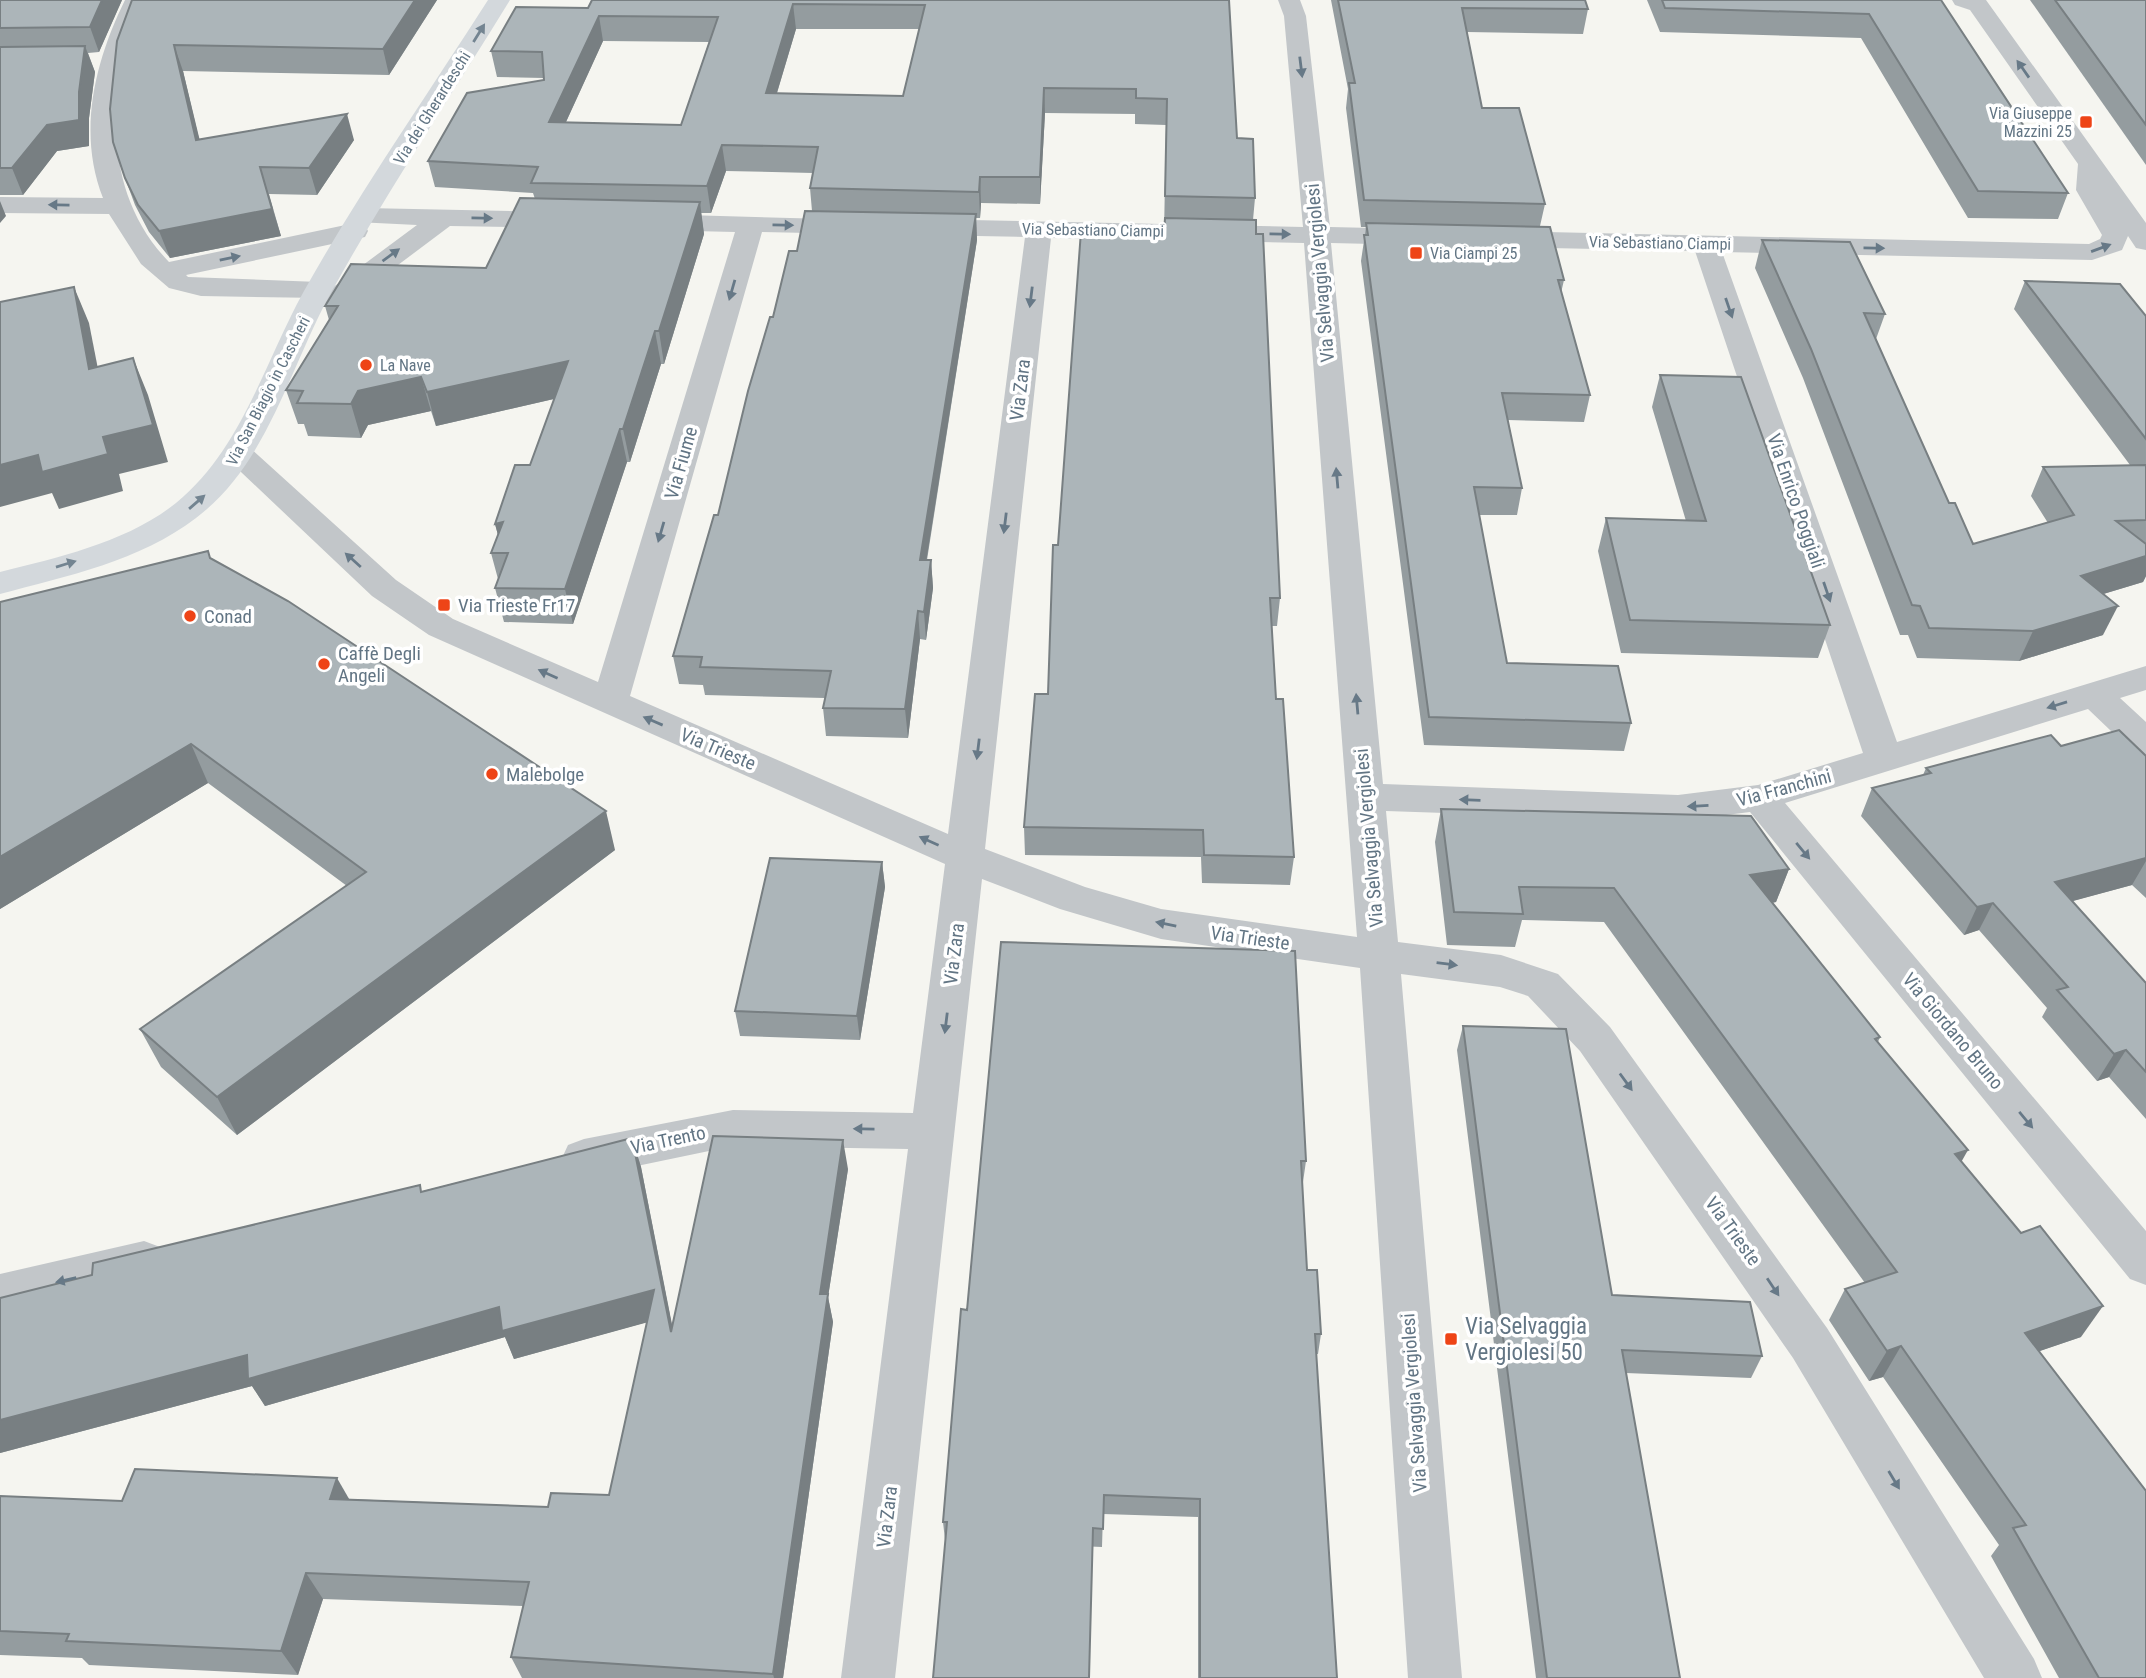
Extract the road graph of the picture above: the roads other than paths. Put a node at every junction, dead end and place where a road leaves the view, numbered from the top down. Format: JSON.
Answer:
{"nodes":[{"id":1,"x":136,"y":0,"type":"edge"},
{"id":2,"x":499,"y":0,"type":"edge"},
{"id":3,"x":1289,"y":0,"type":"edge"},
{"id":4,"x":1976,"y":2,"type":"edge"},
{"id":5,"x":83,"y":62,"type":"edge"},
{"id":6,"x":111,"y":62,"type":"junction"},
{"id":7,"x":2090,"y":165,"type":"junction"},
{"id":8,"x":0,"y":205,"type":"edge"},
{"id":9,"x":117,"y":206,"type":"junction"},
{"id":10,"x":445,"y":217,"type":"junction"},
{"id":11,"x":582,"y":221,"type":"edge"},
{"id":12,"x":623,"y":222,"type":"edge"},
{"id":13,"x":360,"y":223,"type":"junction"},
{"id":14,"x":751,"y":225,"type":"junction"},
{"id":15,"x":1039,"y":229,"type":"junction"},
{"id":16,"x":1316,"y":235,"type":"junction"},
{"id":17,"x":1439,"y":238,"type":"edge"},
{"id":18,"x":1480,"y":239,"type":"edge"},
{"id":19,"x":2146,"y":242,"type":"edge"},
{"id":20,"x":1706,"y":244,"type":"junction"},
{"id":21,"x":164,"y":272,"type":"junction"},
{"id":22,"x":319,"y":290,"type":"junction"},
{"id":23,"x":300,"y":330,"type":"junction"},
{"id":24,"x":238,"y":454,"type":"junction"},
{"id":25,"x":0,"y":583,"type":"edge"},
{"id":26,"x":2146,"y":678,"type":"edge"},
{"id":27,"x":2094,"y":694,"type":"junction"},
{"id":28,"x":610,"y":702,"type":"junction"},
{"id":29,"x":2146,"y":743,"type":"edge"},
{"id":30,"x":1884,"y":759,"type":"junction"},
{"id":31,"x":1365,"y":797,"type":"junction"},
{"id":32,"x":1759,"y":798,"type":"junction"},
{"id":33,"x":966,"y":857,"type":"junction"},
{"id":34,"x":1379,"y":955,"type":"junction"},
{"id":35,"x":933,"y":1131,"type":"junction"},
{"id":36,"x":542,"y":1168,"type":"edge"},
{"id":37,"x":190,"y":1250,"type":"edge"},
{"id":38,"x":2146,"y":1265,"type":"edge"},
{"id":39,"x":0,"y":1296,"type":"edge"},
{"id":40,"x":868,"y":1678,"type":"edge"},
{"id":41,"x":1435,"y":1678,"type":"edge"},
{"id":42,"x":2015,"y":1678,"type":"edge"}],
"edges":[{"from":1,"to":6,"type":"street","name":"Via San Biagio in Cascheri"},
{"from":13,"to":2,"type":"street","name":"Via dei Gherardeschi","one_way":true},
{"from":3,"to":16,"type":"street","name":"Via Selvaggia Vergiolesi","one_way":true},
{"from":7,"to":4,"type":"street","one_way":true},
{"from":5,"to":6,"type":"street"},
{"from":6,"to":9,"type":"street","name":"Via San Biagio in Cascheri"},
{"from":7,"to":19,"type":"street"},
{"from":20,"to":7,"type":"street","name":"Via Sebastiano Ciampi","one_way":true},
{"from":9,"to":8,"type":"street","one_way":true},
{"from":9,"to":21,"type":"street","name":"Via San Biagio in Cascheri"},
{"from":10,"to":11,"type":"street","one_way":true},
{"from":10,"to":13,"type":"street"},
{"from":23,"to":10,"type":"street","one_way":true},
{"from":12,"to":14,"type":"street","name":"Via Sebastiano Ciampi"},
{"from":21,"to":13,"type":"street","one_way":true},
{"from":13,"to":22,"type":"street","name":"Via San Biagio in Cascheri"},
{"from":14,"to":15,"type":"street","name":"Via Sebastiano Ciampi","one_way":true},
{"from":14,"to":28,"type":"street","name":"Via Fiume","one_way":true},
{"from":15,"to":16,"type":"street","name":"Via Sebastiano Ciampi","one_way":true},
{"from":15,"to":33,"type":"street","name":"Via Zara","one_way":true},
{"from":16,"to":17,"type":"street","name":"Via Sebastiano Ciampi"},
{"from":31,"to":16,"type":"street","name":"Via Selvaggia Vergiolesi","one_way":true},
{"from":18,"to":20,"type":"street","name":"Via Sebastiano Ciampi"},
{"from":20,"to":30,"type":"street","name":"Via Enrico Poggiali","one_way":true},
{"from":21,"to":22,"type":"street","name":"Via San Biagio in Cascheri"},
{"from":22,"to":23,"type":"street","name":"Via San Biagio in Cascheri"},
{"from":23,"to":24,"type":"street","name":"Via San Biagio in Cascheri"},
{"from":25,"to":24,"type":"street","name":"Via San Biagio in Cascheri","one_way":true},
{"from":28,"to":24,"type":"street","name":"Via Trieste","one_way":true},
{"from":26,"to":27,"type":"street","name":"Via Franchini"},
{"from":27,"to":29,"type":"street"},
{"from":27,"to":30,"type":"street","name":"Via Franchini","one_way":true},
{"from":33,"to":28,"type":"street","name":"Via Trieste","one_way":true},
{"from":30,"to":32,"type":"street","name":"Via Franchini"},
{"from":32,"to":31,"type":"street","name":"Via Franchini","one_way":true},
{"from":31,"to":34,"type":"street","name":"Via Selvaggia Vergiolesi"},
{"from":32,"to":38,"type":"street","name":"Via Giordano Bruno","one_way":true},
{"from":34,"to":33,"type":"street","name":"Via Trieste","one_way":true},
{"from":33,"to":35,"type":"street","name":"Via Zara","one_way":true},
{"from":34,"to":41,"type":"street","name":"Via Selvaggia Vergiolesi"},
{"from":34,"to":42,"type":"street","name":"Via Trieste","one_way":true},
{"from":35,"to":36,"type":"street","name":"Via Trento","one_way":true},
{"from":35,"to":40,"type":"street","name":"Via Zara"},
{"from":37,"to":39,"type":"street","one_way":true}]}
